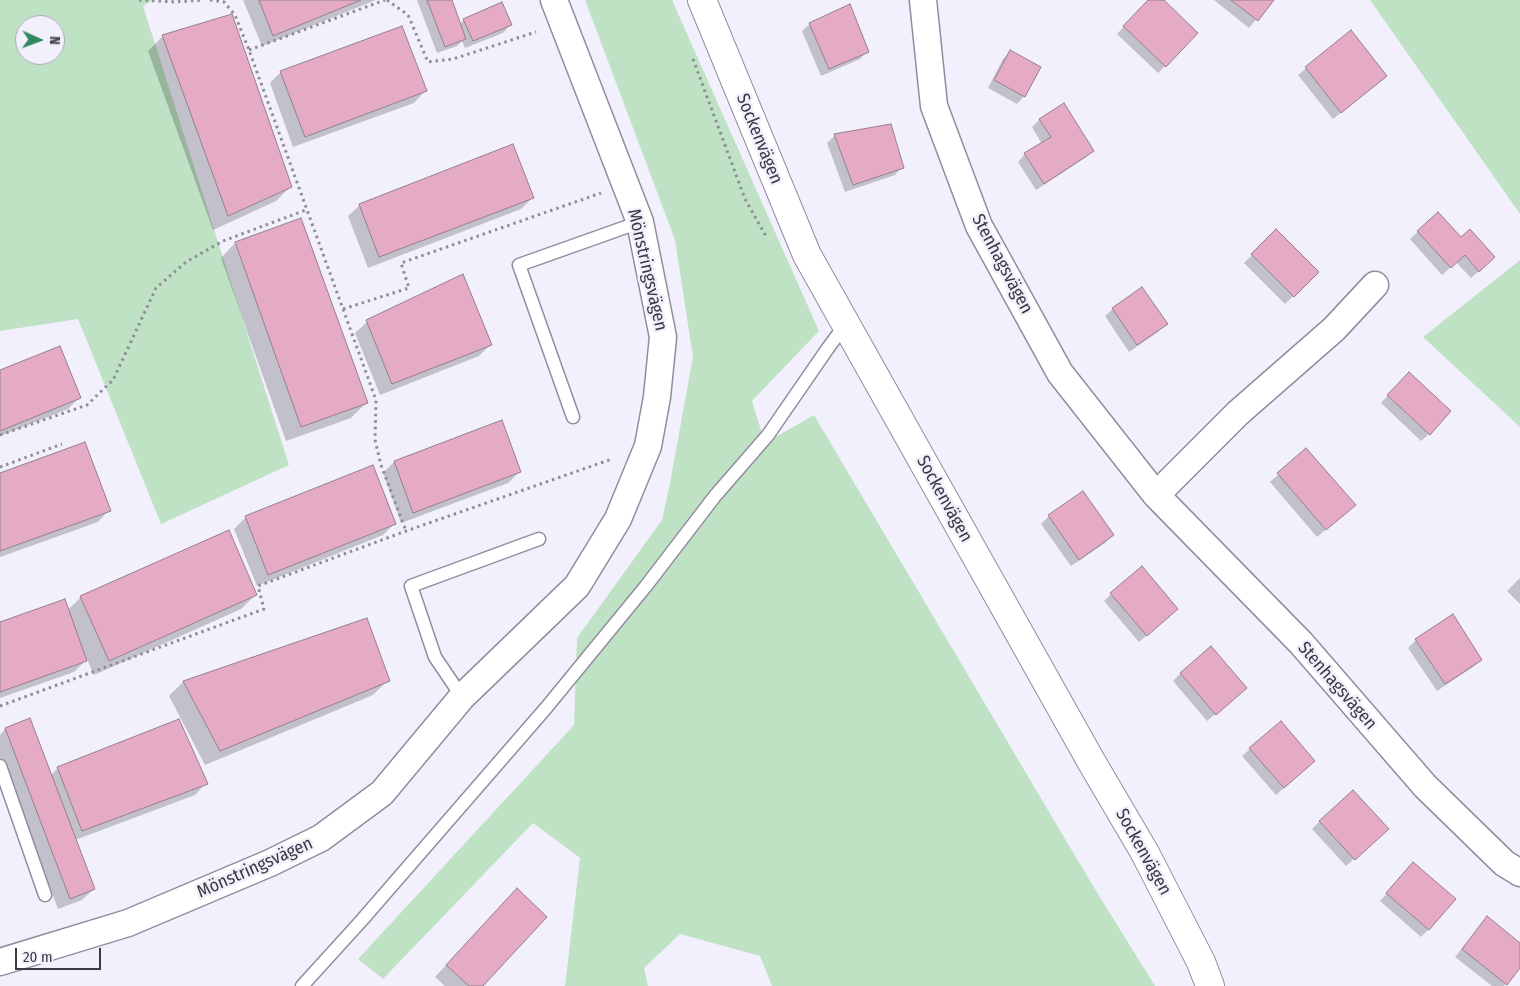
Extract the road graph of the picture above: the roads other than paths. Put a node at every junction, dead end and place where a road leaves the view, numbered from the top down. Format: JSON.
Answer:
{"nodes":[{"id":1,"x":702,"y":0,"type":"edge"},
{"id":2,"x":923,"y":0,"type":"edge"},
{"id":3,"x":558,"y":11,"type":"edge"},
{"id":4,"x":640,"y":222,"type":"junction"},
{"id":5,"x":1375,"y":285,"type":"dead end"},
{"id":6,"x":845,"y":325,"type":"junction"},
{"id":7,"x":574,"y":417,"type":"dead end"},
{"id":8,"x":1156,"y":495,"type":"junction"},
{"id":9,"x":539,"y":539,"type":"dead end"},
{"id":10,"x":462,"y":697,"type":"junction"},
{"id":11,"x":0,"y":766,"type":"edge"},
{"id":12,"x":1520,"y":873,"type":"edge"},
{"id":13,"x":45,"y":894,"type":"dead end"},
{"id":14,"x":0,"y":962,"type":"edge"},
{"id":15,"x":302,"y":986,"type":"edge"},
{"id":16,"x":1210,"y":986,"type":"edge"}],
"edges":[{"from":1,"to":6,"type":"street","name":"Sockenvägen"},
{"from":2,"to":8,"type":"street","name":"Stenhagsvägen"},
{"from":3,"to":4,"type":"street","name":"Mönstringsvägen"},
{"from":4,"to":7,"type":"lane"},
{"from":4,"to":10,"type":"street","name":"Mönstringsvägen"},
{"from":5,"to":8,"type":"street"},
{"from":6,"to":15,"type":"lane"},
{"from":6,"to":16,"type":"street","name":"Sockenvägen"},
{"from":8,"to":12,"type":"street","name":"Stenhagsvägen"},
{"from":9,"to":10,"type":"lane"},
{"from":10,"to":14,"type":"street","name":"Mönstringsvägen"},
{"from":11,"to":13,"type":"lane"}]}
